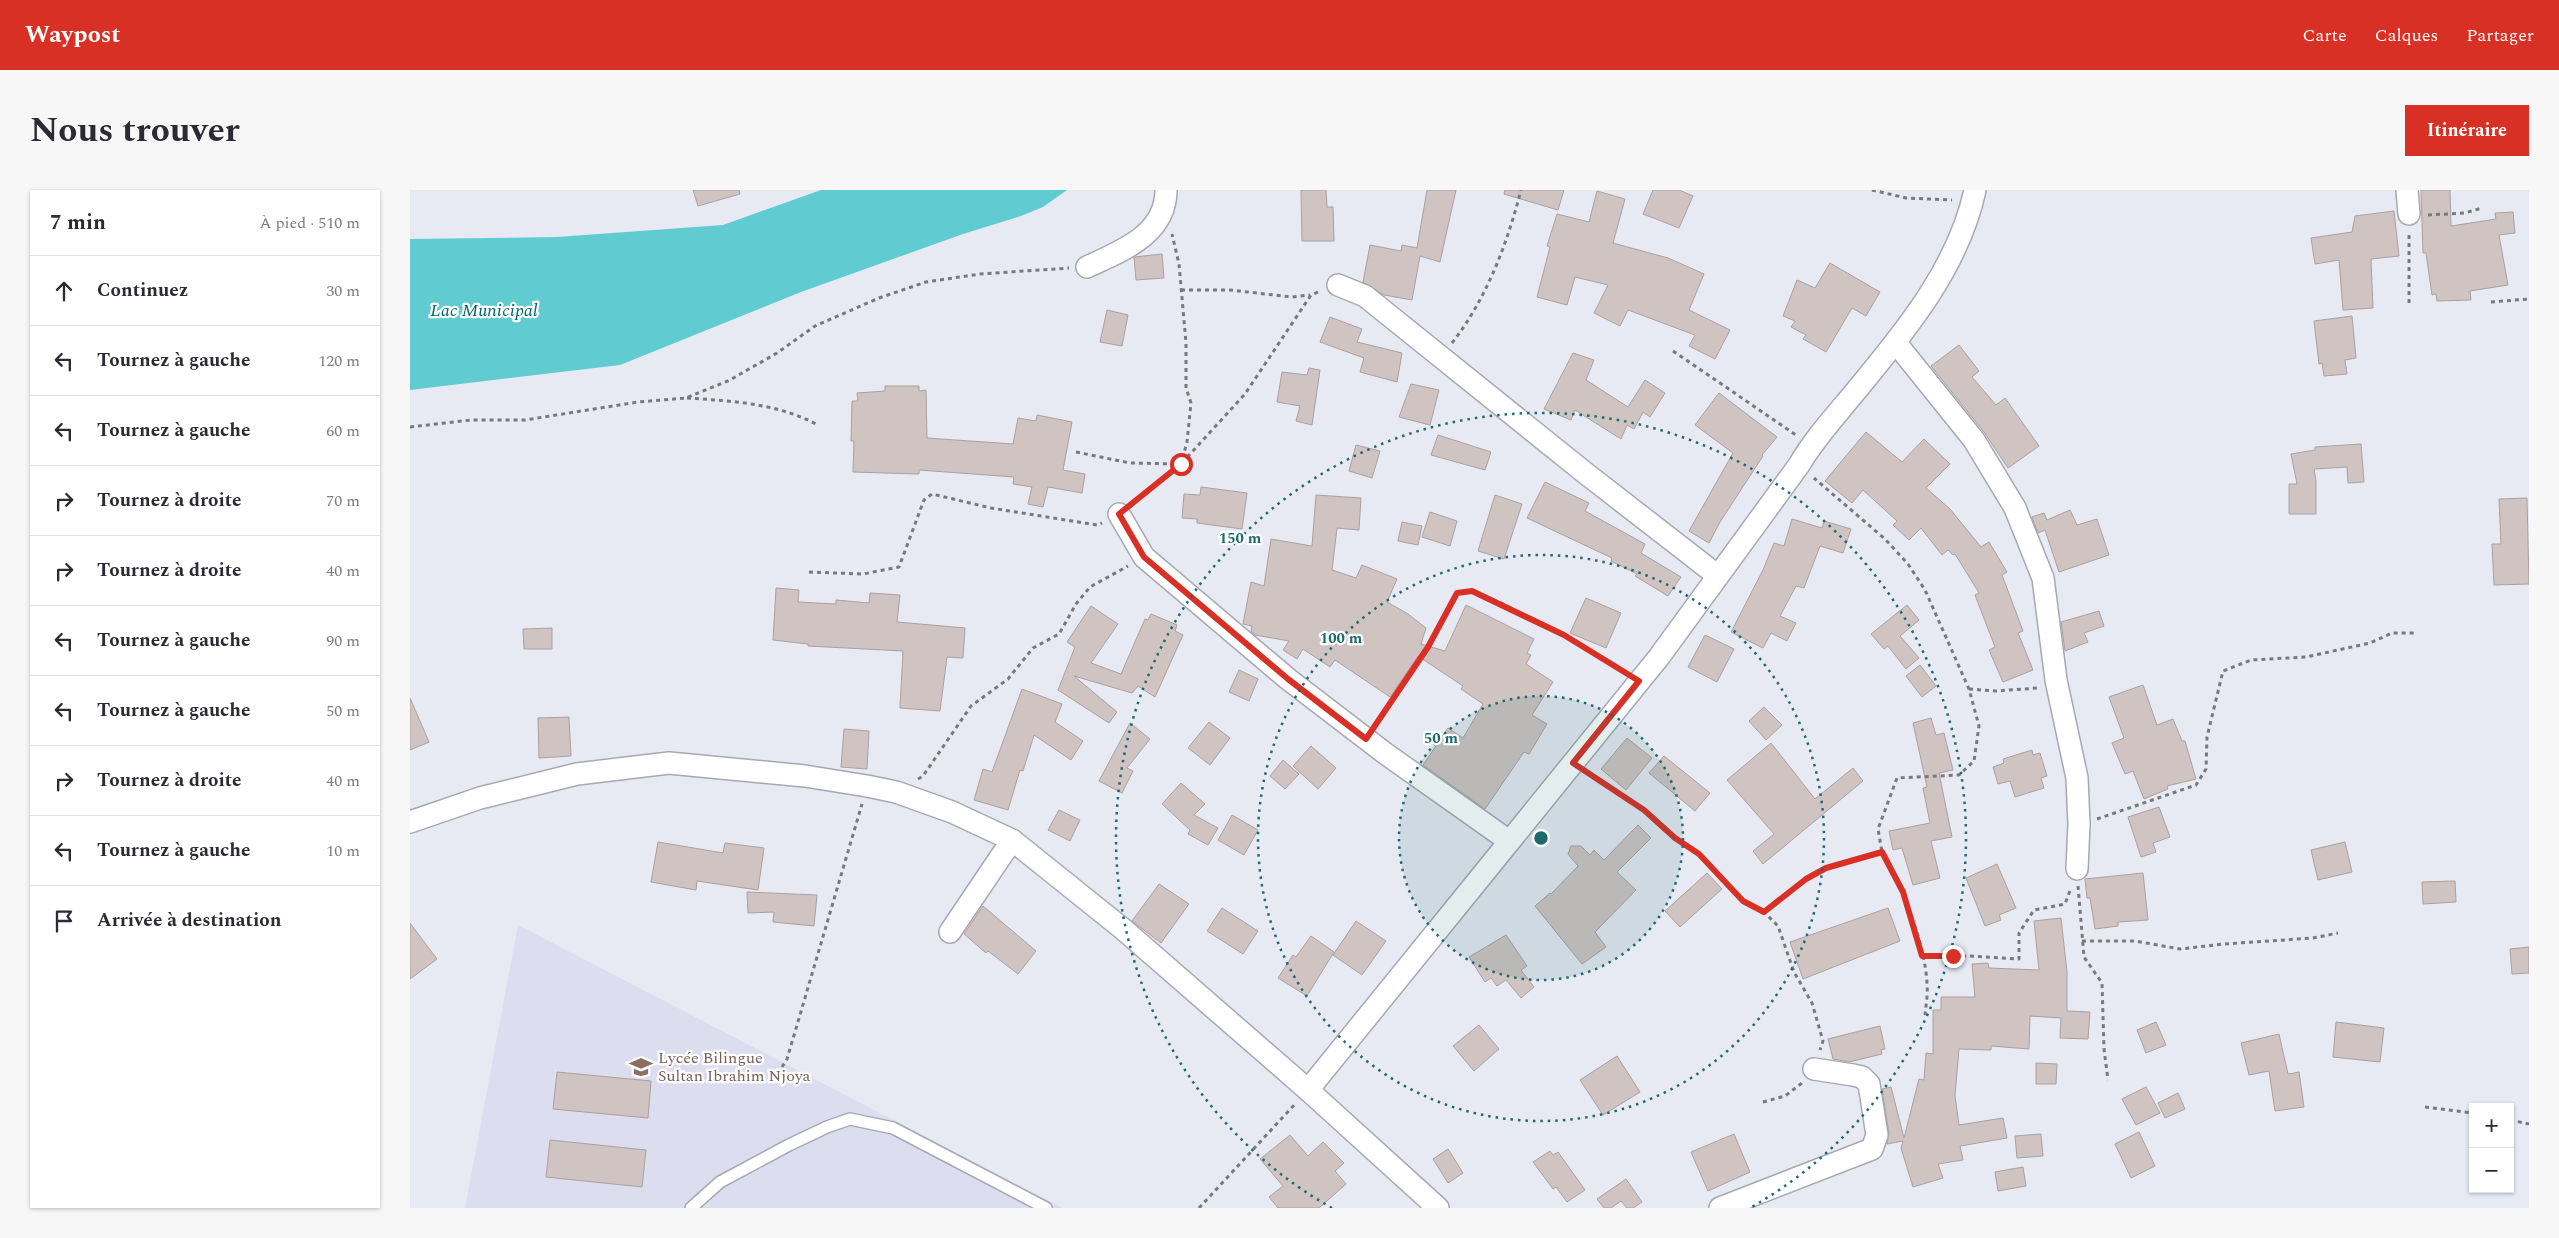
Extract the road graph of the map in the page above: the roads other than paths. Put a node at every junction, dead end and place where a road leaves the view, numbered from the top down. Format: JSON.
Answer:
{"nodes":[{"id":1,"x":2407,"y":190,"type":"edge"},
{"id":2,"x":1974,"y":195,"type":"edge"},
{"id":3,"x":1166,"y":196,"type":"edge"},
{"id":4,"x":2409,"y":214,"type":"road end"},
{"id":5,"x":1087,"y":267,"type":"road end"},
{"id":6,"x":1338,"y":285,"type":"road end"},
{"id":7,"x":1896,"y":343,"type":"junction"},
{"id":8,"x":1119,"y":514,"type":"road end"},
{"id":9,"x":1718,"y":576,"type":"junction"},
{"id":10,"x":410,"y":822,"type":"edge"},
{"id":11,"x":1012,"y":840,"type":"junction"},
{"id":12,"x":1509,"y":841,"type":"junction"},
{"id":13,"x":2077,"y":869,"type":"road end"},
{"id":14,"x":950,"y":932,"type":"dead end"},
{"id":15,"x":1814,"y":1069,"type":"road end"},
{"id":16,"x":1308,"y":1090,"type":"junction"},
{"id":17,"x":691,"y":1208,"type":"edge"},
{"id":18,"x":1046,"y":1208,"type":"edge"},
{"id":19,"x":1438,"y":1208,"type":"edge"},
{"id":20,"x":1720,"y":1208,"type":"edge"}],
"edges":[{"from":1,"to":4,"type":"street"},
{"from":2,"to":7,"type":"street"},
{"from":3,"to":5,"type":"street"},
{"from":6,"to":9,"type":"street"},
{"from":7,"to":9,"type":"street"},
{"from":7,"to":13,"type":"street"},
{"from":8,"to":12,"type":"street"},
{"from":9,"to":12,"type":"street"},
{"from":10,"to":11,"type":"street"},
{"from":11,"to":14,"type":"street"},
{"from":11,"to":16,"type":"street"},
{"from":12,"to":16,"type":"street"},
{"from":15,"to":20,"type":"street"},
{"from":16,"to":19,"type":"street"},
{"from":17,"to":18,"type":"lane"}]}
